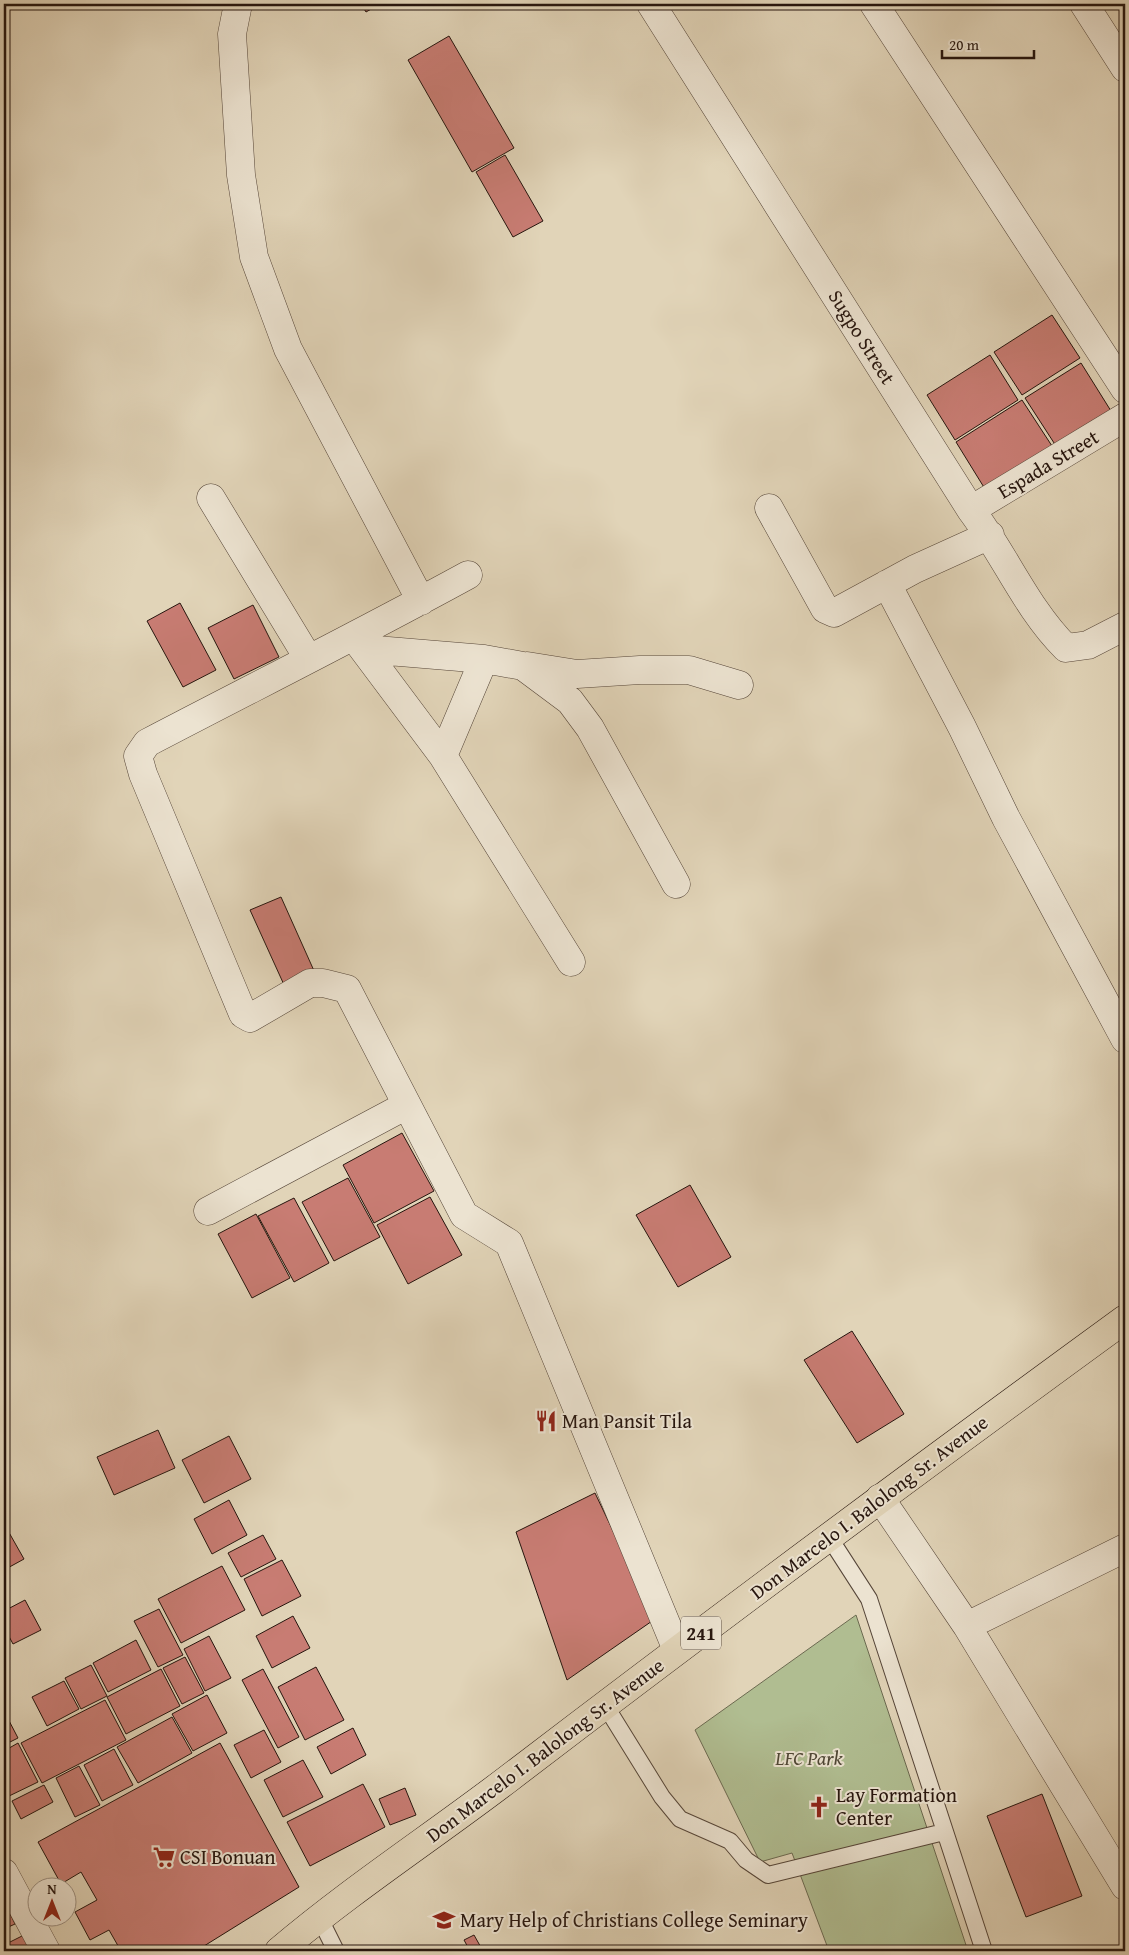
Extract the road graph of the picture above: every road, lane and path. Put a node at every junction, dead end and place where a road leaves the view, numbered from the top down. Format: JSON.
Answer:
{"nodes":[{"id":1,"x":238,"y":4,"type":"edge"},
{"id":2,"x":652,"y":4,"type":"edge"},
{"id":3,"x":874,"y":4,"type":"edge"},
{"id":4,"x":1084,"y":4,"type":"edge"},
{"id":5,"x":1125,"y":68,"type":"edge"},
{"id":6,"x":1125,"y":390,"type":"edge"},
{"id":7,"x":1125,"y":417,"type":"edge"},
{"id":8,"x":211,"y":498,"type":"dead end"},
{"id":9,"x":769,"y":508,"type":"dead end"},
{"id":10,"x":971,"y":510,"type":"junction"},
{"id":11,"x":990,"y":535,"type":"junction"},
{"id":12,"x":468,"y":575,"type":"dead end"},
{"id":13,"x":887,"y":584,"type":"junction"},
{"id":14,"x":421,"y":601,"type":"junction"},
{"id":15,"x":1125,"y":626,"type":"edge"},
{"id":16,"x":359,"y":643,"type":"junction"},
{"id":17,"x":308,"y":658,"type":"junction"},
{"id":18,"x":484,"y":659,"type":"junction"},
{"id":19,"x":523,"y":666,"type":"junction"},
{"id":20,"x":739,"y":685,"type":"dead end"},
{"id":21,"x":443,"y":756,"type":"junction"},
{"id":22,"x":676,"y":884,"type":"dead end"},
{"id":23,"x":571,"y":962,"type":"dead end"},
{"id":24,"x":1125,"y":1039,"type":"edge"},
{"id":25,"x":407,"y":1105,"type":"junction"},
{"id":26,"x":208,"y":1211,"type":"dead end"},
{"id":27,"x":1125,"y":1319,"type":"edge"},
{"id":28,"x":880,"y":1498,"type":"junction"},
{"id":29,"x":829,"y":1537,"type":"junction"},
{"id":30,"x":1125,"y":1548,"type":"edge"},
{"id":31,"x":967,"y":1626,"type":"junction"},
{"id":32,"x":677,"y":1650,"type":"junction"},
{"id":33,"x":605,"y":1704,"type":"junction"},
{"id":34,"x":944,"y":1832,"type":"junction"},
{"id":35,"x":4,"y":1873,"type":"edge"},
{"id":36,"x":1125,"y":1886,"type":"edge"},
{"id":37,"x":319,"y":1917,"type":"junction"},
{"id":38,"x":46,"y":1951,"type":"edge"},
{"id":39,"x":279,"y":1951,"type":"edge"},
{"id":40,"x":336,"y":1951,"type":"edge"},
{"id":41,"x":984,"y":1951,"type":"edge"}],
"edges":[{"from":1,"to":14,"type":"street"},
{"from":2,"to":10,"type":"street","name":"Sugpo Street"},
{"from":3,"to":6,"type":"street"},
{"from":4,"to":5,"type":"street"},
{"from":7,"to":10,"type":"street","name":"Espada Street"},
{"from":8,"to":17,"type":"street"},
{"from":9,"to":13,"type":"street"},
{"from":10,"to":11,"type":"street","name":"Sugpo Street"},
{"from":11,"to":13,"type":"street"},
{"from":11,"to":15,"type":"street","name":"Sugpo Street"},
{"from":12,"to":14,"type":"street"},
{"from":13,"to":24,"type":"street"},
{"from":14,"to":16,"type":"street"},
{"from":16,"to":17,"type":"street"},
{"from":16,"to":18,"type":"street"},
{"from":16,"to":21,"type":"street"},
{"from":17,"to":25,"type":"street"},
{"from":18,"to":19,"type":"street"},
{"from":18,"to":21,"type":"street"},
{"from":19,"to":20,"type":"street"},
{"from":19,"to":22,"type":"street"},
{"from":21,"to":23,"type":"street"},
{"from":25,"to":26,"type":"street"},
{"from":25,"to":32,"type":"street"},
{"from":27,"to":28,"type":"main road","name":"Don Marcelo I. Balolong Sr. Avenue","number":"241"},
{"from":28,"to":29,"type":"main road","name":"Don Marcelo I. Balolong Sr. Avenue","number":"241"},
{"from":28,"to":31,"type":"street"},
{"from":29,"to":32,"type":"main road","name":"Don Marcelo I. Balolong Sr. Avenue","number":"241"},
{"from":29,"to":34,"type":"lane"},
{"from":30,"to":31,"type":"street"},
{"from":31,"to":36,"type":"street"},
{"from":32,"to":33,"type":"main road","name":"Don Marcelo I. Balolong Sr. Avenue","number":"241"},
{"from":33,"to":34,"type":"lane"},
{"from":33,"to":37,"type":"main road","name":"Don Marcelo I. Balolong Sr. Avenue","number":"241"},
{"from":34,"to":41,"type":"lane"},
{"from":35,"to":38,"type":"street"},
{"from":37,"to":39,"type":"main road","name":"Don Marcelo I. Balolong Sr. Avenue","number":"241"},
{"from":37,"to":40,"type":"lane"}]}
